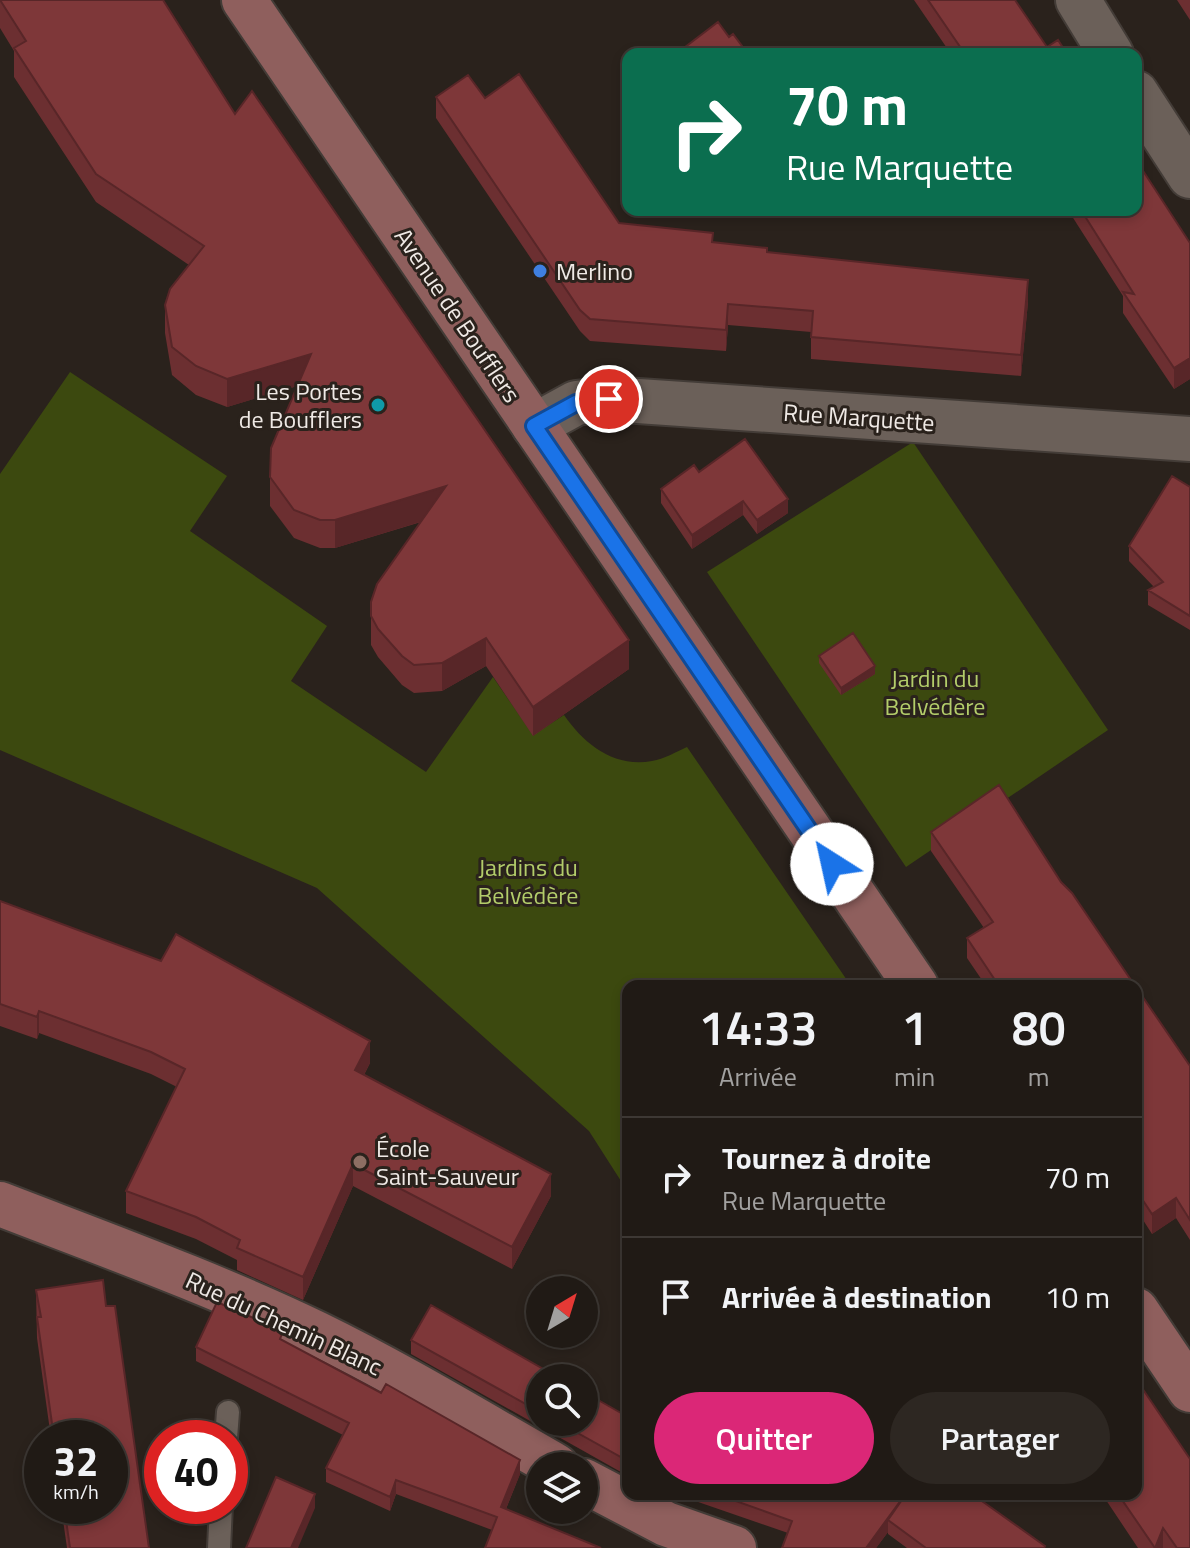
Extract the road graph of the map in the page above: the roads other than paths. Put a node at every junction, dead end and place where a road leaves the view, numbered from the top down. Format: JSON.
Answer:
{"nodes":[{"id":1,"x":244,"y":0,"type":"edge"},
{"id":2,"x":1078,"y":0,"type":"edge"},
{"id":3,"x":1107,"y":48,"type":"edge"},
{"id":4,"x":1142,"y":102,"type":"edge"},
{"id":5,"x":1190,"y":176,"type":"edge"},
{"id":6,"x":534,"y":426,"type":"junction"},
{"id":7,"x":1190,"y":439,"type":"edge"},
{"id":8,"x":912,"y":980,"type":"edge"},
{"id":9,"x":0,"y":1204,"type":"edge"},
{"id":10,"x":1142,"y":1319,"type":"edge"},
{"id":11,"x":1190,"y":1390,"type":"edge"},
{"id":12,"x":228,"y":1412,"type":"dead end"},
{"id":13,"x":227,"y":1420,"type":"edge"},
{"id":14,"x":531,"y":1452,"type":"edge"},
{"id":15,"x":598,"y":1488,"type":"edge"},
{"id":16,"x":220,"y":1524,"type":"edge"},
{"id":17,"x":219,"y":1548,"type":"edge"},
{"id":18,"x":734,"y":1548,"type":"edge"}],
"edges":[{"from":1,"to":6,"type":"street","name":"Avenue de Boufflers"},
{"from":2,"to":3,"type":"street"},
{"from":4,"to":5,"type":"street"},
{"from":6,"to":7,"type":"street","name":"Rue Marquette"},
{"from":6,"to":8,"type":"street","name":"Avenue de Boufflers"},
{"from":9,"to":14,"type":"street","name":"Rue du Chemin Blanc"},
{"from":10,"to":11,"type":"street"},
{"from":12,"to":13,"type":"lane"},
{"from":15,"to":18,"type":"street"},
{"from":16,"to":17,"type":"lane"}]}
